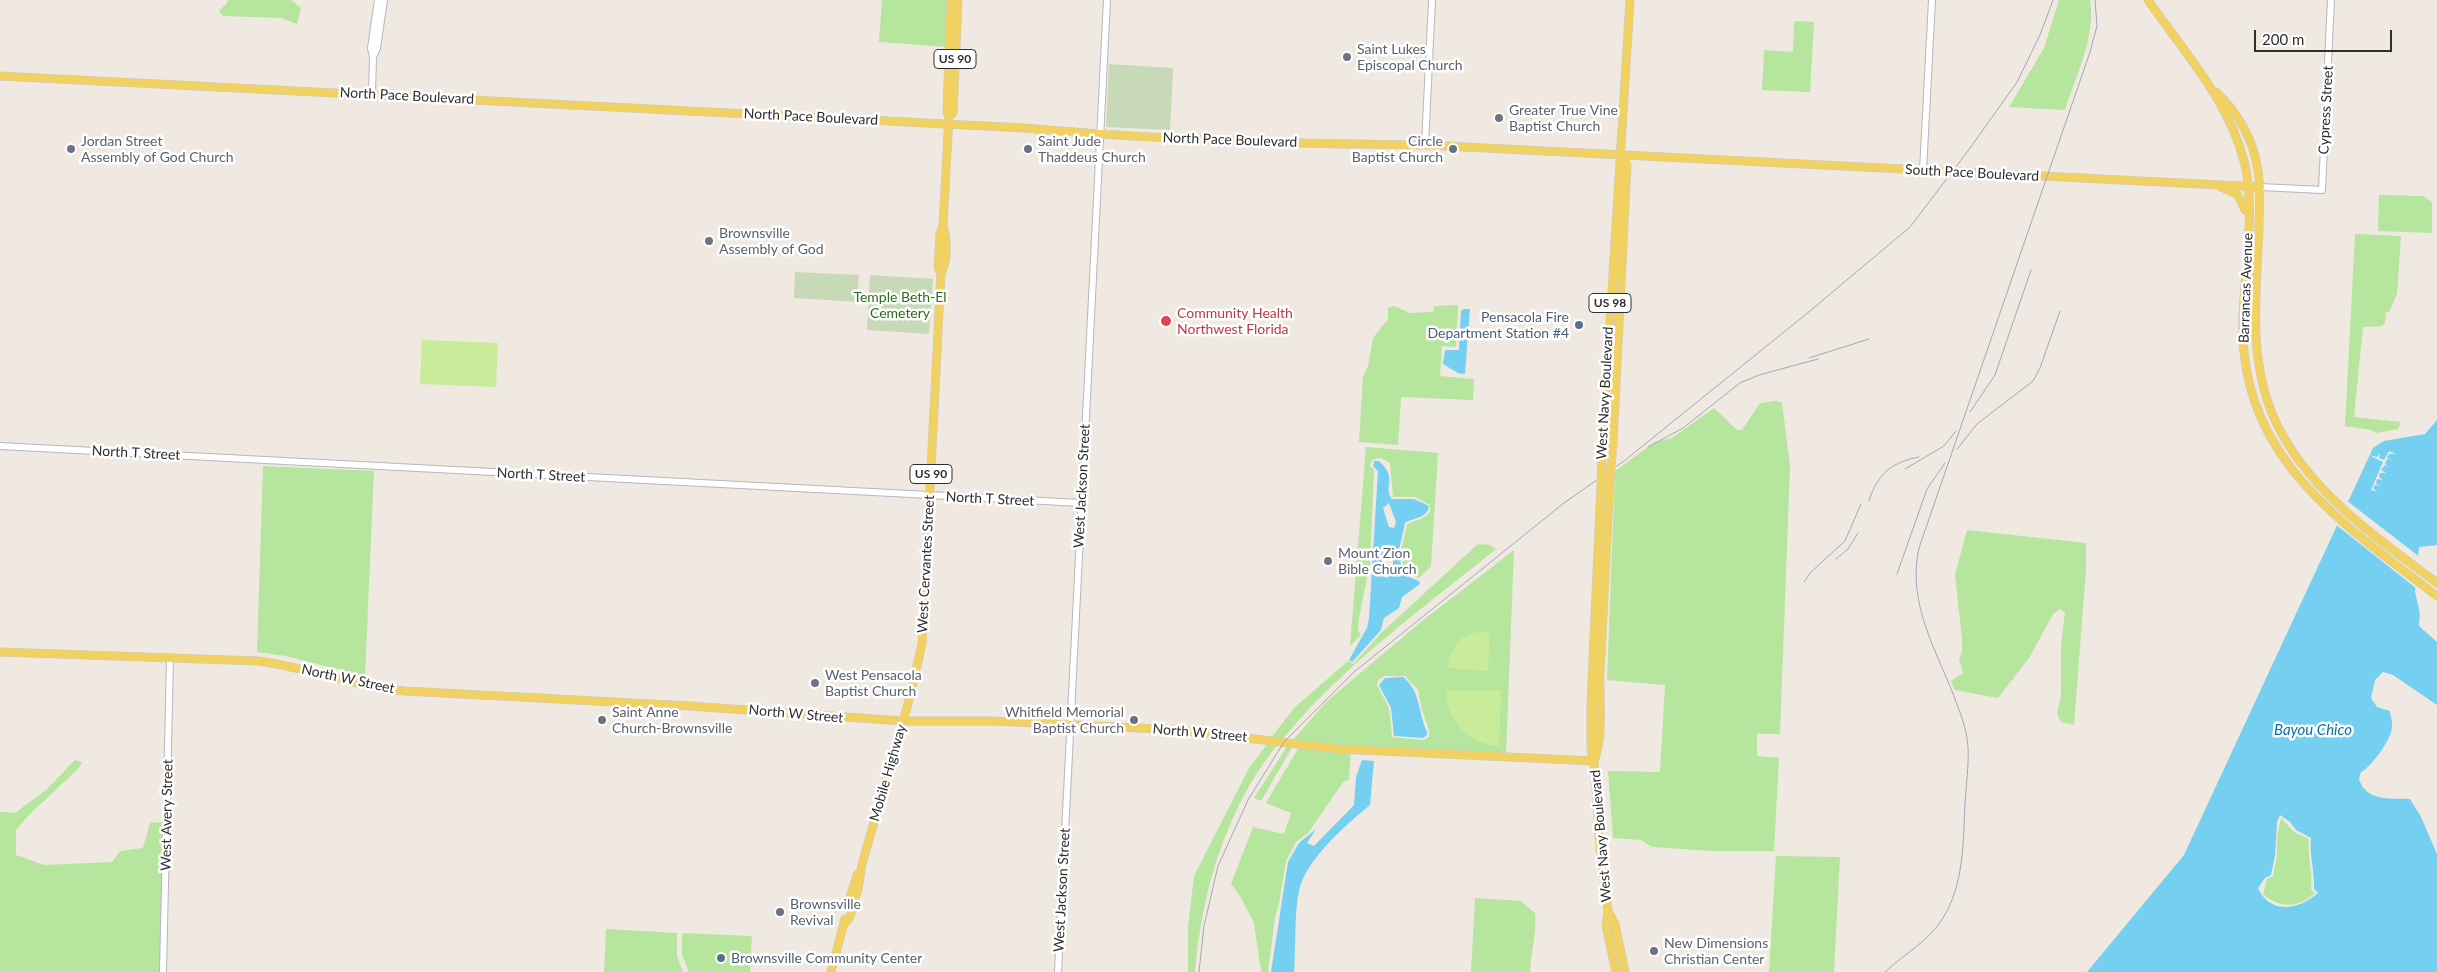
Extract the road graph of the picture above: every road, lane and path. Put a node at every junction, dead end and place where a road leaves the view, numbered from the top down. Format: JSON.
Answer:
{"nodes":[{"id":1,"x":378,"y":0,"type":"edge"},
{"id":2,"x":384,"y":0,"type":"edge"},
{"id":3,"x":951,"y":0,"type":"edge"},
{"id":4,"x":958,"y":0,"type":"edge"},
{"id":5,"x":1107,"y":0,"type":"edge"},
{"id":6,"x":1432,"y":0,"type":"edge"},
{"id":7,"x":1630,"y":0,"type":"edge"},
{"id":8,"x":1932,"y":0,"type":"edge"},
{"id":9,"x":2148,"y":0,"type":"edge"},
{"id":10,"x":2331,"y":0,"type":"edge"},
{"id":11,"x":374,"y":57,"type":"junction"},
{"id":12,"x":0,"y":76,"type":"edge"},
{"id":13,"x":2213,"y":89,"type":"junction"},
{"id":14,"x":372,"y":94,"type":"junction"},
{"id":15,"x":949,"y":120,"type":"junction"},
{"id":16,"x":1100,"y":135,"type":"junction"},
{"id":17,"x":1425,"y":144,"type":"junction"},
{"id":18,"x":1622,"y":154,"type":"junction"},
{"id":19,"x":1923,"y":171,"type":"junction"},
{"id":20,"x":2214,"y":185,"type":"junction"},
{"id":21,"x":2248,"y":186,"type":"junction"},
{"id":22,"x":2260,"y":187,"type":"junction"},
{"id":23,"x":2322,"y":190,"type":"joint"},
{"id":24,"x":2248,"y":223,"type":"junction"},
{"id":25,"x":0,"y":446,"type":"edge"},
{"id":26,"x":930,"y":496,"type":"junction"},
{"id":27,"x":1081,"y":503,"type":"junction"},
{"id":28,"x":2437,"y":583,"type":"edge"},
{"id":29,"x":2437,"y":596,"type":"edge"},
{"id":30,"x":0,"y":652,"type":"edge"},
{"id":31,"x":170,"y":658,"type":"junction"},
{"id":32,"x":916,"y":675,"type":"joint"},
{"id":33,"x":903,"y":721,"type":"junction"},
{"id":34,"x":1070,"y":724,"type":"junction"},
{"id":35,"x":1594,"y":761,"type":"junction"},
{"id":36,"x":1608,"y":911,"type":"junction"},
{"id":37,"x":163,"y":972,"type":"edge"},
{"id":38,"x":831,"y":972,"type":"edge"},
{"id":39,"x":1058,"y":972,"type":"edge"},
{"id":40,"x":1616,"y":972,"type":"edge"},
{"id":41,"x":1624,"y":972,"type":"edge"}],
"edges":[{"from":1,"to":11,"type":"street"},
{"from":2,"to":11,"type":"street"},
{"from":3,"to":15,"type":"main road","name":"West Cervantes Street","number":"US 90"},
{"from":4,"to":15,"type":"main road","name":"West Cervantes Street","number":"US 90"},
{"from":5,"to":16,"type":"street","name":"West Jackson Street"},
{"from":6,"to":17,"type":"street"},
{"from":7,"to":18,"type":"main road"},
{"from":8,"to":19,"type":"street"},
{"from":9,"to":13,"type":"main road","name":"Barrancas Avenue"},
{"from":10,"to":23,"type":"street","name":"Cypress Street"},
{"from":11,"to":14,"type":"street"},
{"from":12,"to":14,"type":"main road","name":"North Pace Boulevard"},
{"from":13,"to":21,"type":"main road","name":"Barrancas Avenue"},
{"from":13,"to":22,"type":"main road","name":"Barrancas Avenue"},
{"from":14,"to":15,"type":"main road","name":"North Pace Boulevard"},
{"from":15,"to":16,"type":"main road","name":"North Pace Boulevard"},
{"from":15,"to":26,"type":"main road","name":"West Cervantes Street","number":"US 90"},
{"from":16,"to":17,"type":"main road","name":"North Pace Boulevard"},
{"from":16,"to":27,"type":"street","name":"West Jackson Street"},
{"from":17,"to":18,"type":"main road","name":"North Pace Boulevard"},
{"from":18,"to":19,"type":"main road","name":"South Pace Boulevard"},
{"from":18,"to":35,"type":"main road","name":"West Navy Boulevard","number":"US 98","bridge":true},
{"from":18,"to":35,"type":"main road","name":"West Navy Boulevard","number":"US 98","bridge":true},
{"from":19,"to":20,"type":"main road","name":"South Pace Boulevard"},
{"from":20,"to":21,"type":"main road","name":"South Pace Boulevard"},
{"from":20,"to":24,"type":"main road"},
{"from":21,"to":22,"type":"main road","name":"South Pace Boulevard"},
{"from":21,"to":24,"type":"main road","name":"Barrancas Avenue"},
{"from":22,"to":23,"type":"street","name":"South Pace Boulevard"},
{"from":22,"to":28,"type":"main road","name":"Barrancas Avenue"},
{"from":24,"to":29,"type":"main road","name":"Barrancas Avenue"},
{"from":25,"to":26,"type":"street","name":"North T Street"},
{"from":26,"to":27,"type":"street","name":"North T Street"},
{"from":26,"to":32,"type":"main road","name":"West Cervantes Street","number":"US 90"},
{"from":27,"to":34,"type":"street","name":"West Jackson Street"},
{"from":30,"to":31,"type":"main road","name":"North W Street"},
{"from":31,"to":33,"type":"main road","name":"North W Street"},
{"from":31,"to":37,"type":"street","name":"West Avery Street"},
{"from":32,"to":33,"type":"main road","name":"Mobile Highway","number":"US 90"},
{"from":33,"to":34,"type":"main road","name":"North W Street"},
{"from":33,"to":38,"type":"main road","name":"Mobile Highway","number":"US 90"},
{"from":34,"to":35,"type":"main road","name":"North W Street"},
{"from":34,"to":39,"type":"street","name":"West Jackson Street"},
{"from":35,"to":36,"type":"main road","name":"West Navy Boulevard","number":"US 98"},
{"from":36,"to":40,"type":"main road","name":"West Navy Boulevard","number":"US 98"},
{"from":36,"to":41,"type":"main road","name":"West Navy Boulevard","number":"US 98"}]}
